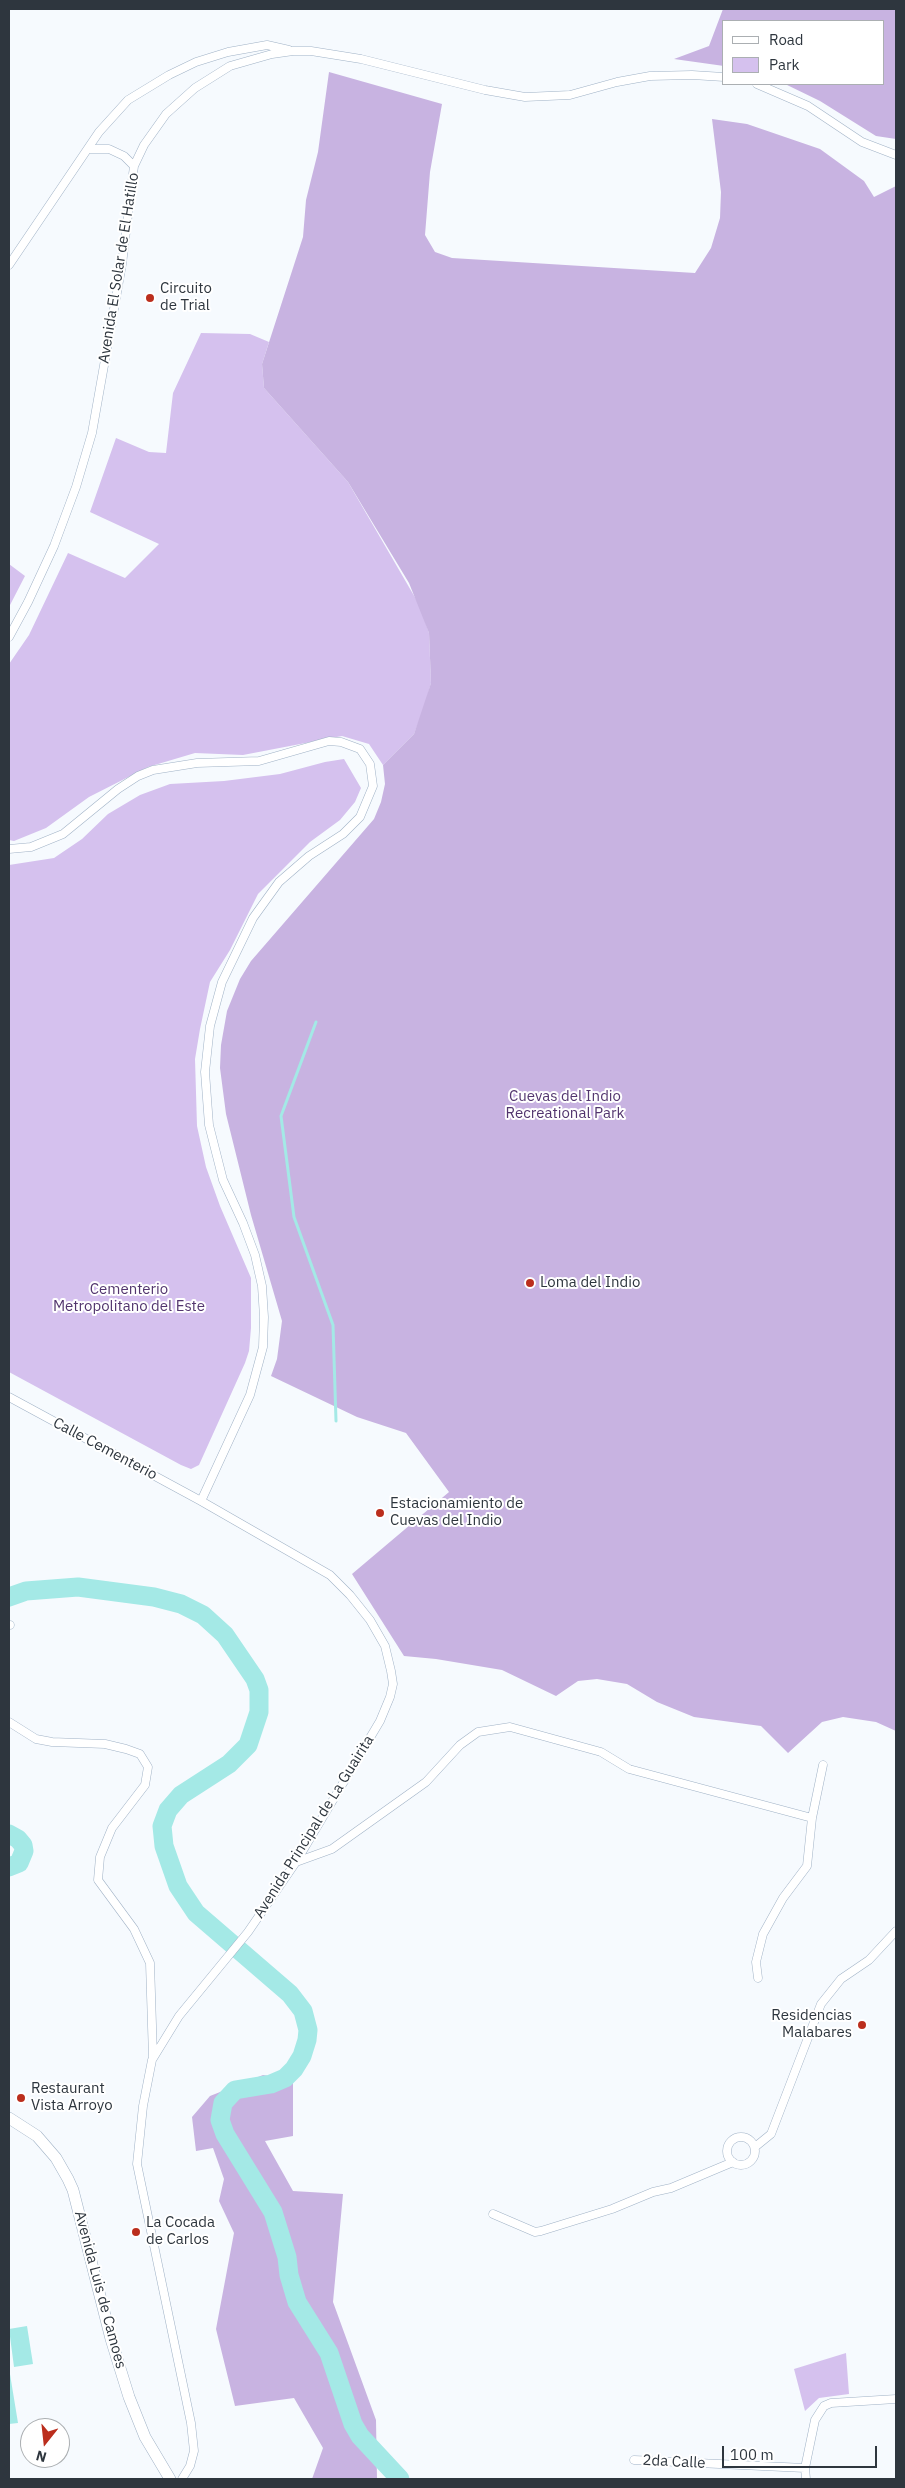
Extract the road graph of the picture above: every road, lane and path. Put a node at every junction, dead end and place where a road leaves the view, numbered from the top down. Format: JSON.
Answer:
{"nodes":[{"id":1,"x":293,"y":51,"type":"junction"},
{"id":2,"x":722,"y":77,"type":"edge"},
{"id":3,"x":760,"y":85,"type":"edge"},
{"id":4,"x":89,"y":149,"type":"junction"},
{"id":5,"x":896,"y":155,"type":"edge"},
{"id":6,"x":134,"y":166,"type":"junction"},
{"id":7,"x":9,"y":265,"type":"edge"},
{"id":8,"x":9,"y":637,"type":"edge"},
{"id":9,"x":9,"y":850,"type":"edge"},
{"id":10,"x":9,"y":1397,"type":"edge"},
{"id":11,"x":200,"y":1501,"type":"junction"},
{"id":12,"x":9,"y":1722,"type":"edge"},
{"id":13,"x":823,"y":1765,"type":"dead end"},
{"id":14,"x":812,"y":1818,"type":"junction"},
{"id":15,"x":296,"y":1862,"type":"junction"},
{"id":16,"x":896,"y":1931,"type":"edge"},
{"id":17,"x":758,"y":1978,"type":"dead end"},
{"id":18,"x":153,"y":2058,"type":"junction"},
{"id":19,"x":9,"y":2118,"type":"edge"},
{"id":20,"x":755,"y":2147,"type":"junction"},
{"id":21,"x":733,"y":2162,"type":"junction"},
{"id":22,"x":493,"y":2214,"type":"dead end"},
{"id":23,"x":896,"y":2398,"type":"edge"},
{"id":24,"x":634,"y":2460,"type":"dead end"},
{"id":25,"x":805,"y":2468,"type":"junction"},
{"id":26,"x":170,"y":2479,"type":"edge"},
{"id":27,"x":182,"y":2479,"type":"edge"},
{"id":28,"x":806,"y":2479,"type":"edge"}],
"edges":[{"from":1,"to":2,"type":"street","name":"Avenida El Solar de El Hatillo"},
{"from":1,"to":4,"type":"street"},
{"from":1,"to":6,"type":"street","name":"Avenida El Solar de El Hatillo"},
{"from":3,"to":5,"type":"street"},
{"from":4,"to":6,"type":"street"},
{"from":4,"to":7,"type":"street"},
{"from":6,"to":8,"type":"street","name":"Avenida El Solar de El Hatillo"},
{"from":9,"to":11,"type":"street"},
{"from":10,"to":11,"type":"street","name":"Calle Cementerio"},
{"from":11,"to":15,"type":"street","name":"Avenida Principal de La Guairita"},
{"from":12,"to":18,"type":"street"},
{"from":13,"to":14,"type":"street"},
{"from":14,"to":15,"type":"street"},
{"from":14,"to":17,"type":"street"},
{"from":15,"to":18,"type":"street","name":"Avenida Principal de La Guairita"},
{"from":16,"to":20,"type":"street"},
{"from":18,"to":27,"type":"street","name":"Avenida Principal de La Guairita"},
{"from":19,"to":26,"type":"street","name":"Avenida Luis de Camoes"},
{"from":20,"to":21,"type":"street"},
{"from":20,"to":21,"type":"street"},
{"from":21,"to":22,"type":"street"},
{"from":23,"to":25,"type":"street"},
{"from":24,"to":25,"type":"street","name":"2da Calle"},
{"from":25,"to":28,"type":"street"}]}
